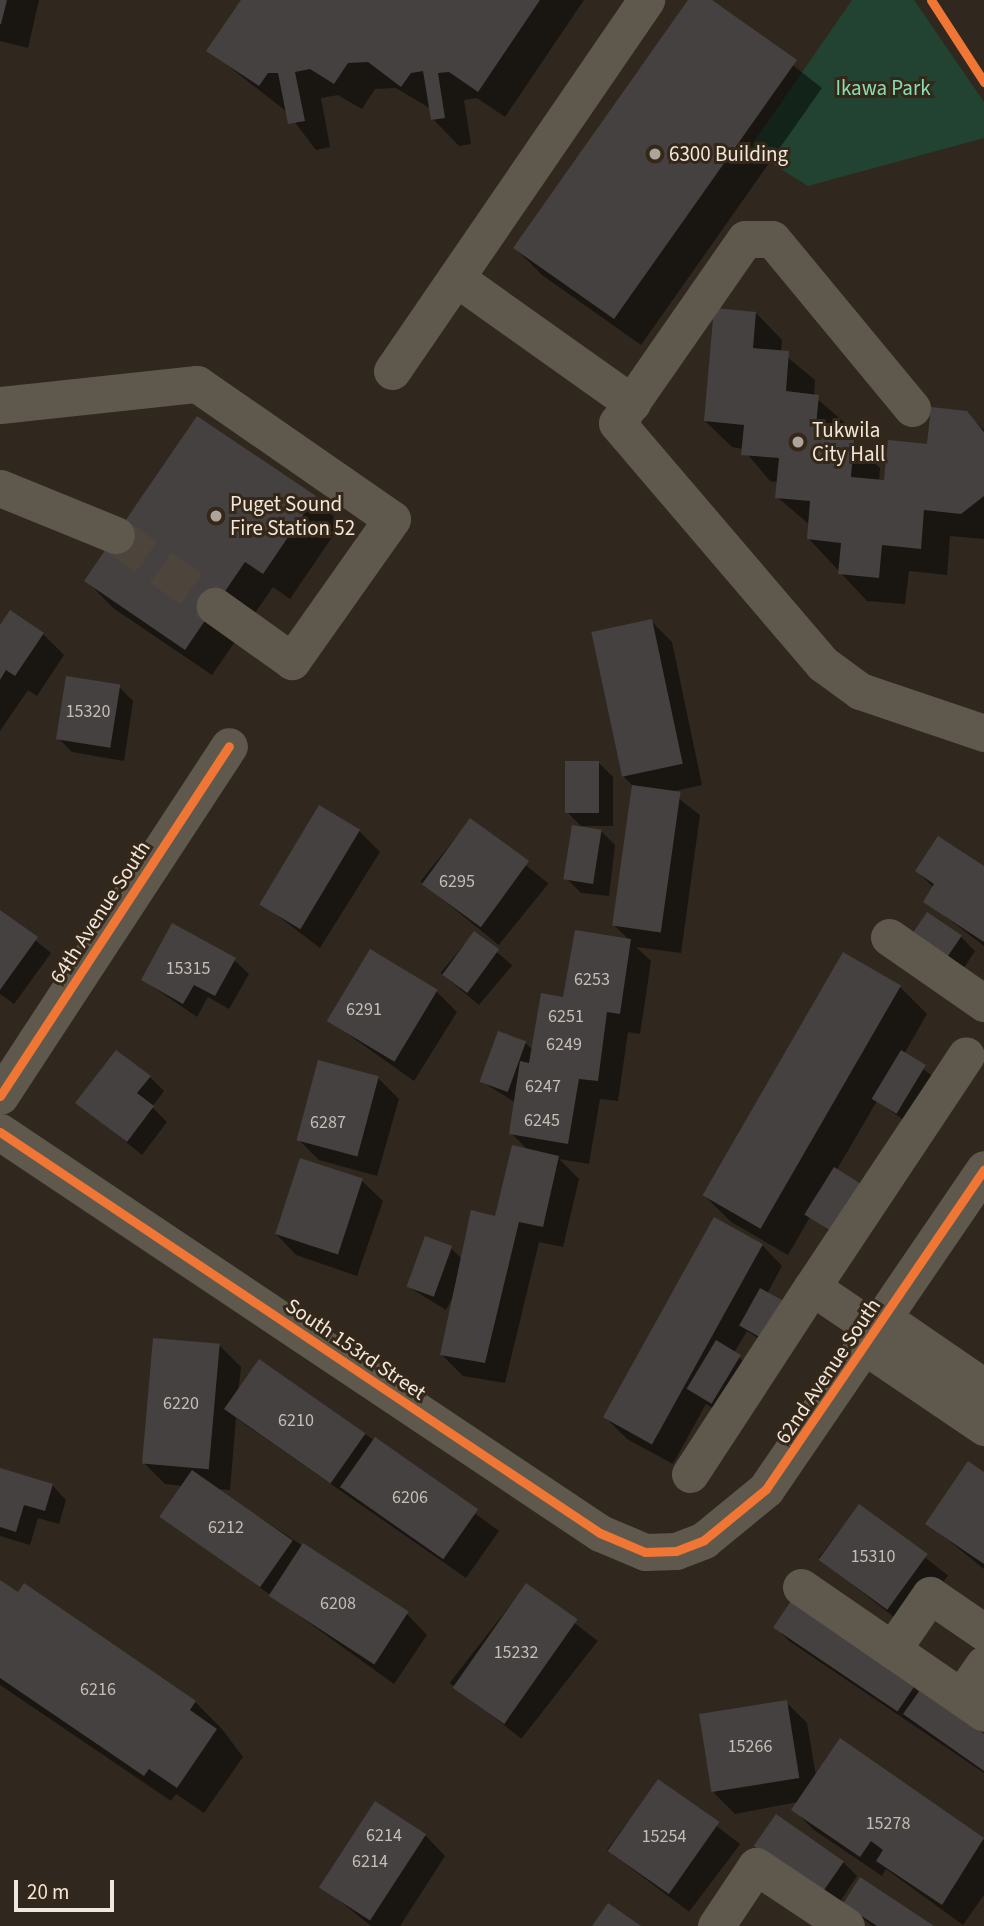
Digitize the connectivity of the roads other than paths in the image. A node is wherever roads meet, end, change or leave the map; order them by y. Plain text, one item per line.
1 (646, 0) edge
2 (456, 278) junction
3 (392, 371) dead end
4 (632, 403) junction
5 (0, 405) edge
6 (912, 408) dead end
7 (0, 488) edge
8 (116, 536) tunnel mouth
9 (215, 606) tunnel mouth
10 (984, 733) edge
11 (229, 746) dead end
12 (889, 937) dead end
13 (984, 1003) edge
14 (966, 1055) dead end
15 (0, 1096) edge
16 (0, 1132) edge
17 (984, 1169) edge
18 (812, 1287) junction
19 (876, 1332) junction
20 (984, 1387) edge
21 (984, 1427) edge
22 (690, 1474) dead end
23 (704, 1540) joint
24 (800, 1587) dead end
25 (984, 1632) edge
26 (892, 1650) junction
27 (984, 1664) edge
28 (973, 1705) edge
29 (716, 1926) edge
30 (846, 1926) edge

1 - 2 street
2 - 3 street
2 - 4 street
4 - 6 street
4 - 10 street
5 - 9 street
7 - 8 street
11 - 15 street, 64th Avenue South
12 - 13 street
14 - 18 street
16 - 23 street, South 153rd Street
17 - 19 street, 62nd Avenue South
18 - 19 street
18 - 22 street
19 - 20 street
19 - 21 street
19 - 23 street, 62nd Avenue South
24 - 26 street
25 - 26 street
26 - 28 street
27 - 28 street
29 - 30 street

